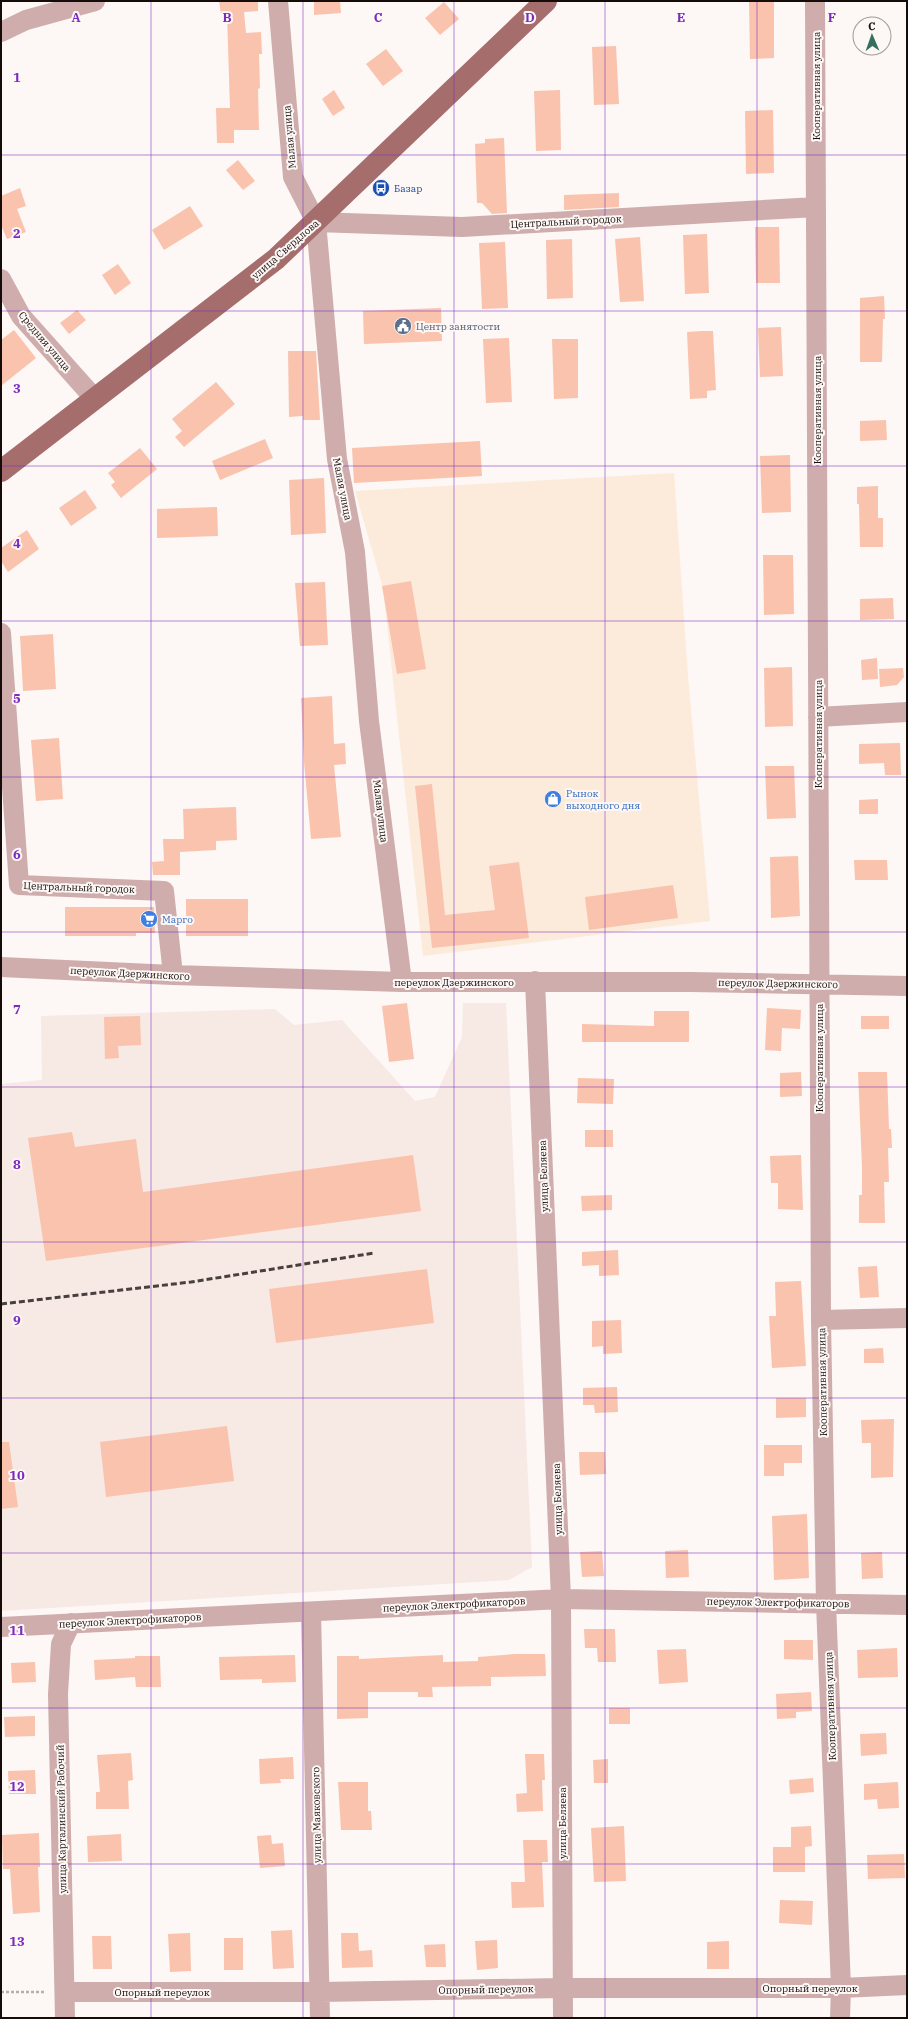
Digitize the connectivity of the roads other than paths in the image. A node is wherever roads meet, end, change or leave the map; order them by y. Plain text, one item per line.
1 (95, 1) edge
2 (278, 1) edge
3 (546, 1) edge
4 (815, 1) edge
5 (1, 32) edge
6 (816, 207) junction
7 (316, 222) junction
8 (1, 279) edge
9 (95, 399) junction
10 (1, 471) edge
11 (1, 633) edge
12 (907, 712) edge
13 (818, 717) junction
14 (1, 967) edge
15 (173, 975) junction
16 (535, 981) junction
17 (402, 982) junction
18 (819, 984) junction
19 (907, 986) edge
20 (907, 1318) edge
21 (821, 1320) junction
22 (561, 1599) junction
23 (826, 1603) junction
24 (907, 1605) edge
25 (311, 1612) junction
26 (71, 1622) junction
27 (1, 1628) edge
28 (907, 1985) edge
29 (562, 1988) junction
30 (841, 1988) junction
31 (65, 1992) junction
32 (320, 1992) junction
33 (65, 2018) edge
34 (320, 2018) edge
35 (563, 2018) edge
36 (840, 2018) edge

1 - 5 street
2 - 7 street, Малая улица
3 - 7 main road, улица Свердлова
4 - 6 street, Кооперативная улица
6 - 7 street, Центральный городок
6 - 13 street, Кооперативная улица
7 - 9 main road, улица Свердлова
7 - 17 street, Малая улица
8 - 9 street, Средняя улица
9 - 10 main road, улица Свердлова
11 - 15 street, Центральный городок
12 - 13 street
13 - 18 street, Кооперативная улица
14 - 15 street, переулок Дзержинского
15 - 17 street, переулок Дзержинского
16 - 17 street, переулок Дзержинского
16 - 18 street, переулок Дзержинского
16 - 22 street, улица Беляева
18 - 19 street, переулок Дзержинского
18 - 21 street, Кооперативная улица
20 - 21 street
21 - 23 street, Кооперативная улица
22 - 23 street, переулок Электрофикаторов
22 - 25 street, переулок Электрофикаторов
22 - 29 street, улица Беляева
23 - 24 street, переулок Электрофикаторов
23 - 30 street, Кооперативная улица
25 - 26 street, переулок Электрофикаторов
25 - 32 street, улица Маяковского
26 - 27 street, переулок Электрофикаторов
26 - 31 street, улица Карталинский Рабочий
28 - 30 street, Опорный переулок
29 - 30 street, Опорный переулок
29 - 32 street, Опорный переулок
29 - 35 street, улица Беляева
30 - 36 street, Кооперативная улица
31 - 32 street, Опорный переулок
31 - 33 street, улица Карталинский Рабочий
32 - 34 street, улица Маяковского

